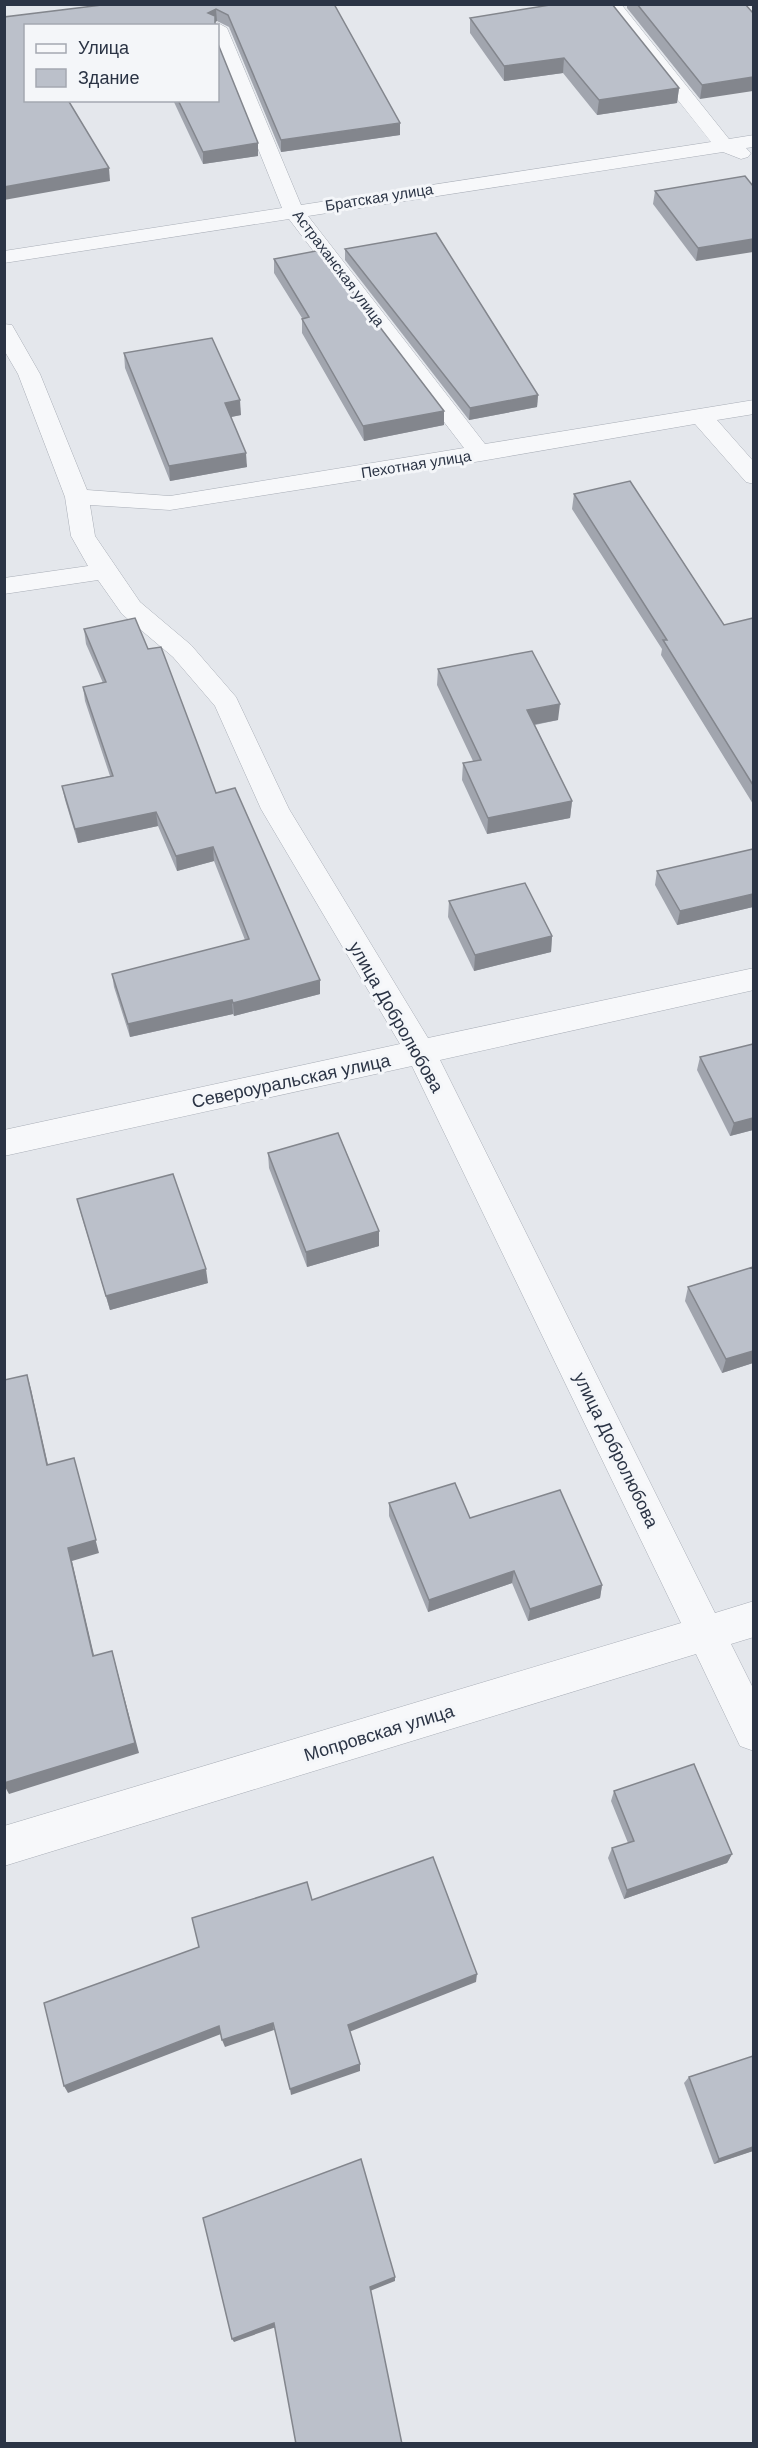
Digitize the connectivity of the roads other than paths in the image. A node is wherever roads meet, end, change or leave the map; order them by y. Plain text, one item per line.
1 (611, 4) edge
2 (219, 33) edge
3 (753, 141) edge
4 (724, 145) junction
5 (753, 160) edge
6 (293, 210) junction
7 (4, 257) edge
8 (4, 330) edge
9 (753, 407) edge
10 (701, 416) junction
11 (481, 454) junction
12 (753, 477) edge
13 (77, 497) junction
14 (104, 571) junction
15 (4, 586) edge
16 (753, 979) edge
17 (421, 1053) junction
18 (4, 1143) edge
19 (753, 1619) edge
20 (706, 1634) junction
21 (753, 1732) edge
22 (4, 1846) edge

1 - 4 street
2 - 6 street, Астраханская улица
3 - 4 street, Братская улица
4 - 5 street
4 - 6 street, Братская улица
6 - 7 street, Братская улица
6 - 11 street, Астраханская улица
8 - 13 street, улица Добролюбова
9 - 10 street, Пехотная улица
10 - 11 street, Пехотная улица
10 - 12 street
11 - 13 street, Пехотная улица
13 - 14 street, улица Добролюбова
14 - 15 street
14 - 17 street, улица Добролюбова
16 - 17 street, Североуральская улица
17 - 18 street, Североуральская улица
17 - 20 street, улица Добролюбова
19 - 20 street, Мопровская улица
20 - 21 street, улица Добролюбова
20 - 22 street, Мопровская улица

